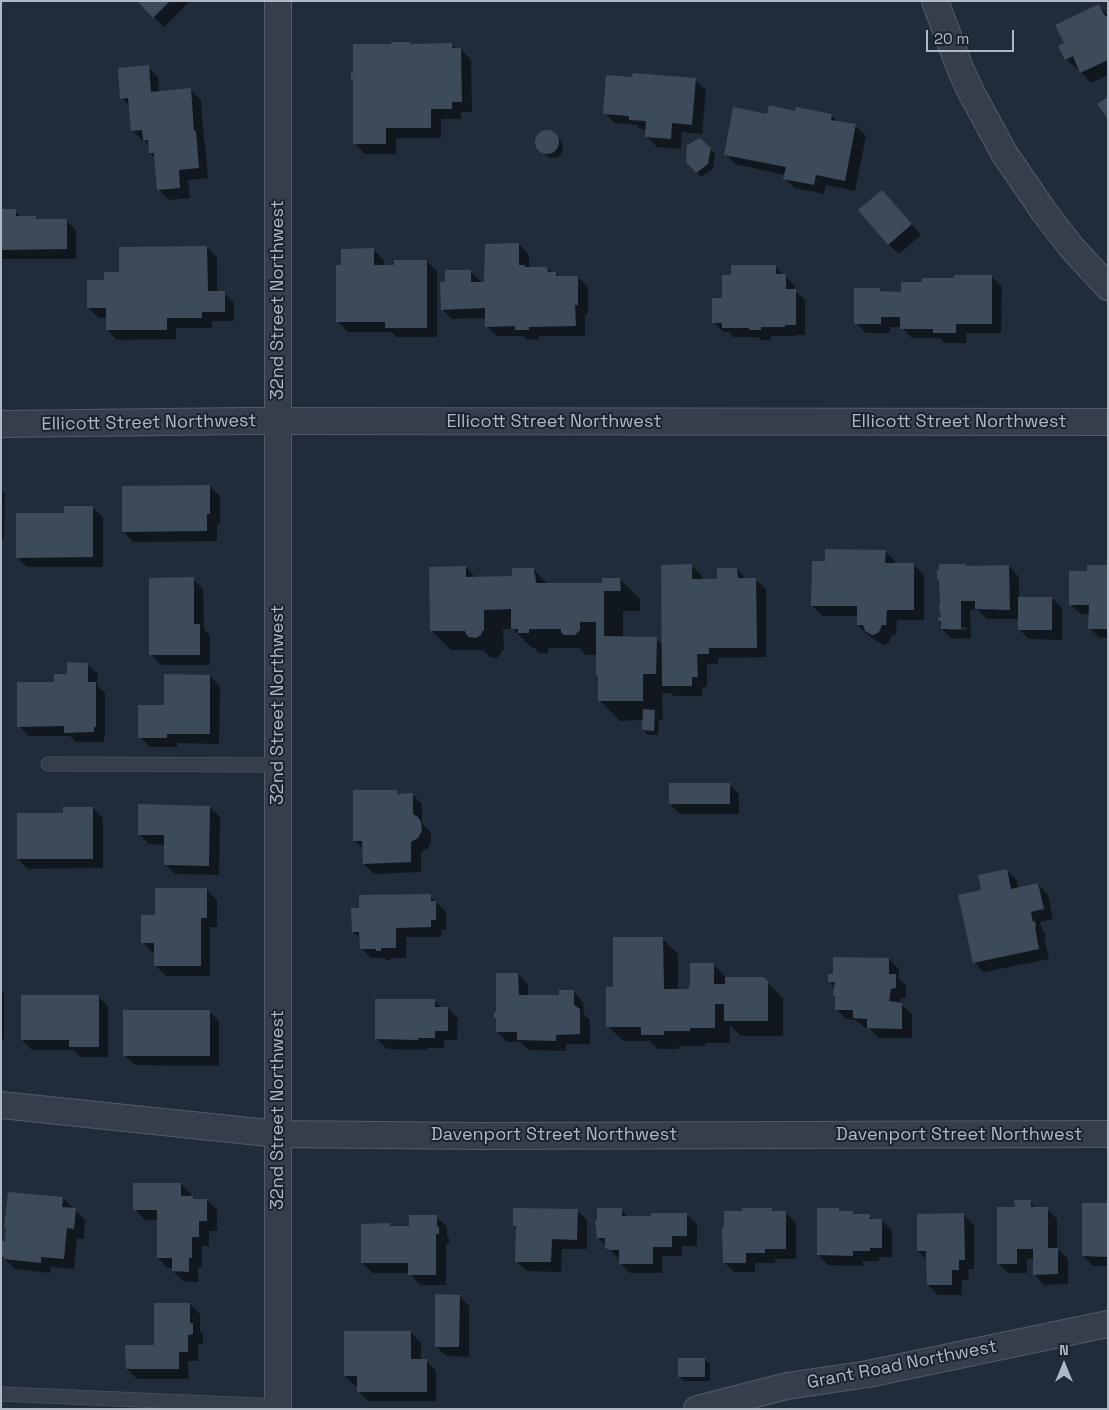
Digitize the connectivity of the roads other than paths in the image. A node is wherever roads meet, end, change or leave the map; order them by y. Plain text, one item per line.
1 (278, 1) edge
2 (935, 1) edge
3 (1108, 287) edge
4 (278, 421) junction
5 (1108, 422) edge
6 (1, 424) edge
7 (48, 764) dead end
8 (278, 765) junction
9 (1, 1105) edge
10 (278, 1134) junction
11 (1108, 1134) edge
12 (1108, 1324) edge
13 (1, 1394) edge
14 (278, 1407) edge
15 (697, 1409) edge

1 - 4 street, 32nd Street Northwest
2 - 3 street
4 - 5 street, Ellicott Street Northwest
4 - 6 street, Ellicott Street Northwest
4 - 8 street, 32nd Street Northwest
7 - 8 lane
8 - 10 street, 32nd Street Northwest
9 - 10 street, Davenport Street Northwest
10 - 11 street, Davenport Street Northwest
10 - 14 street, 32nd Street Northwest
12 - 15 street, Grant Road Northwest
13 - 14 lane

